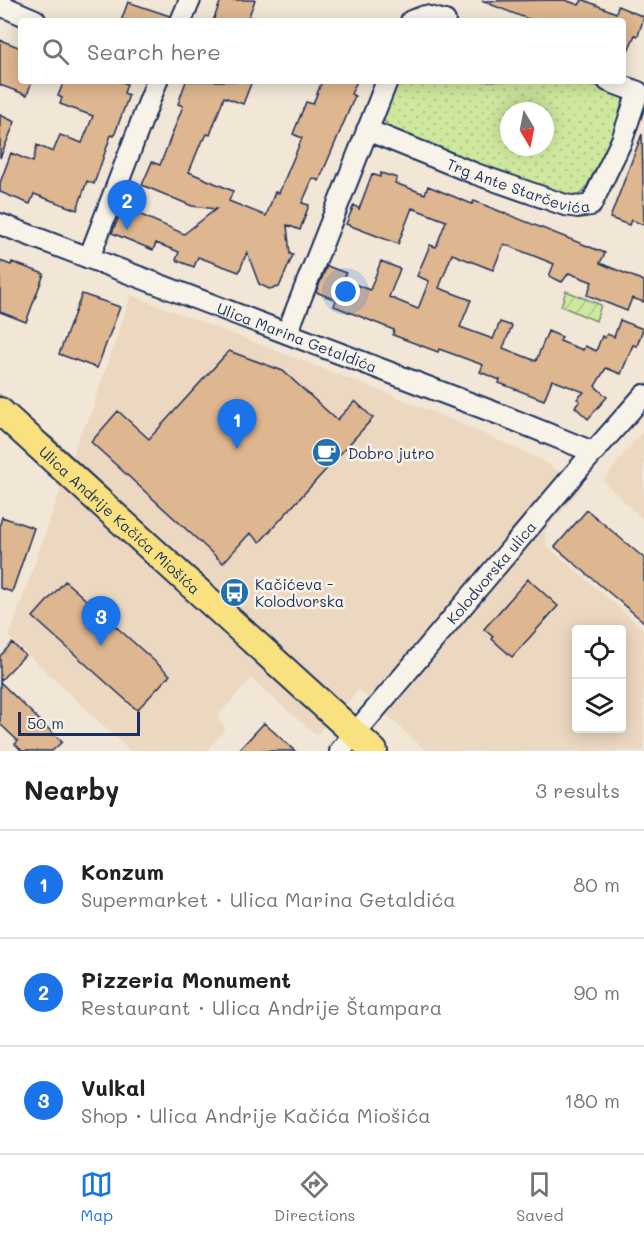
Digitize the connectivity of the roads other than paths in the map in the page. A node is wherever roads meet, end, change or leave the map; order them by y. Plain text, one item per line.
1 (190, 0) edge
2 (0, 5) edge
3 (30, 18) edge
4 (182, 18) edge
5 (626, 82) edge
6 (641, 83) edge
7 (156, 84) edge
8 (386, 84) edge
9 (367, 130) junction
10 (0, 224) edge
11 (89, 258) junction
12 (287, 333) junction
13 (644, 395) edge
14 (0, 411) edge
15 (593, 452) junction
16 (347, 743) edge
17 (374, 751) edge

1 - 4 street
2 - 3 street
5 - 6 street, Trg Ante Starčevića
6 - 9 street, Trg Ante Starčevića
7 - 11 street
8 - 9 street
9 - 12 street
10 - 11 street, Ulica Marina Getaldića
11 - 12 street, Ulica Marina Getaldića
12 - 15 street, Ulica Marina Getaldića
13 - 15 street, Kolodvorska ulica
14 - 16 main road, Ulica Andrije Kačića Miošića
15 - 16 street, Kolodvorska ulica
16 - 17 main road, Ulica Andrije Kačića Miošića

